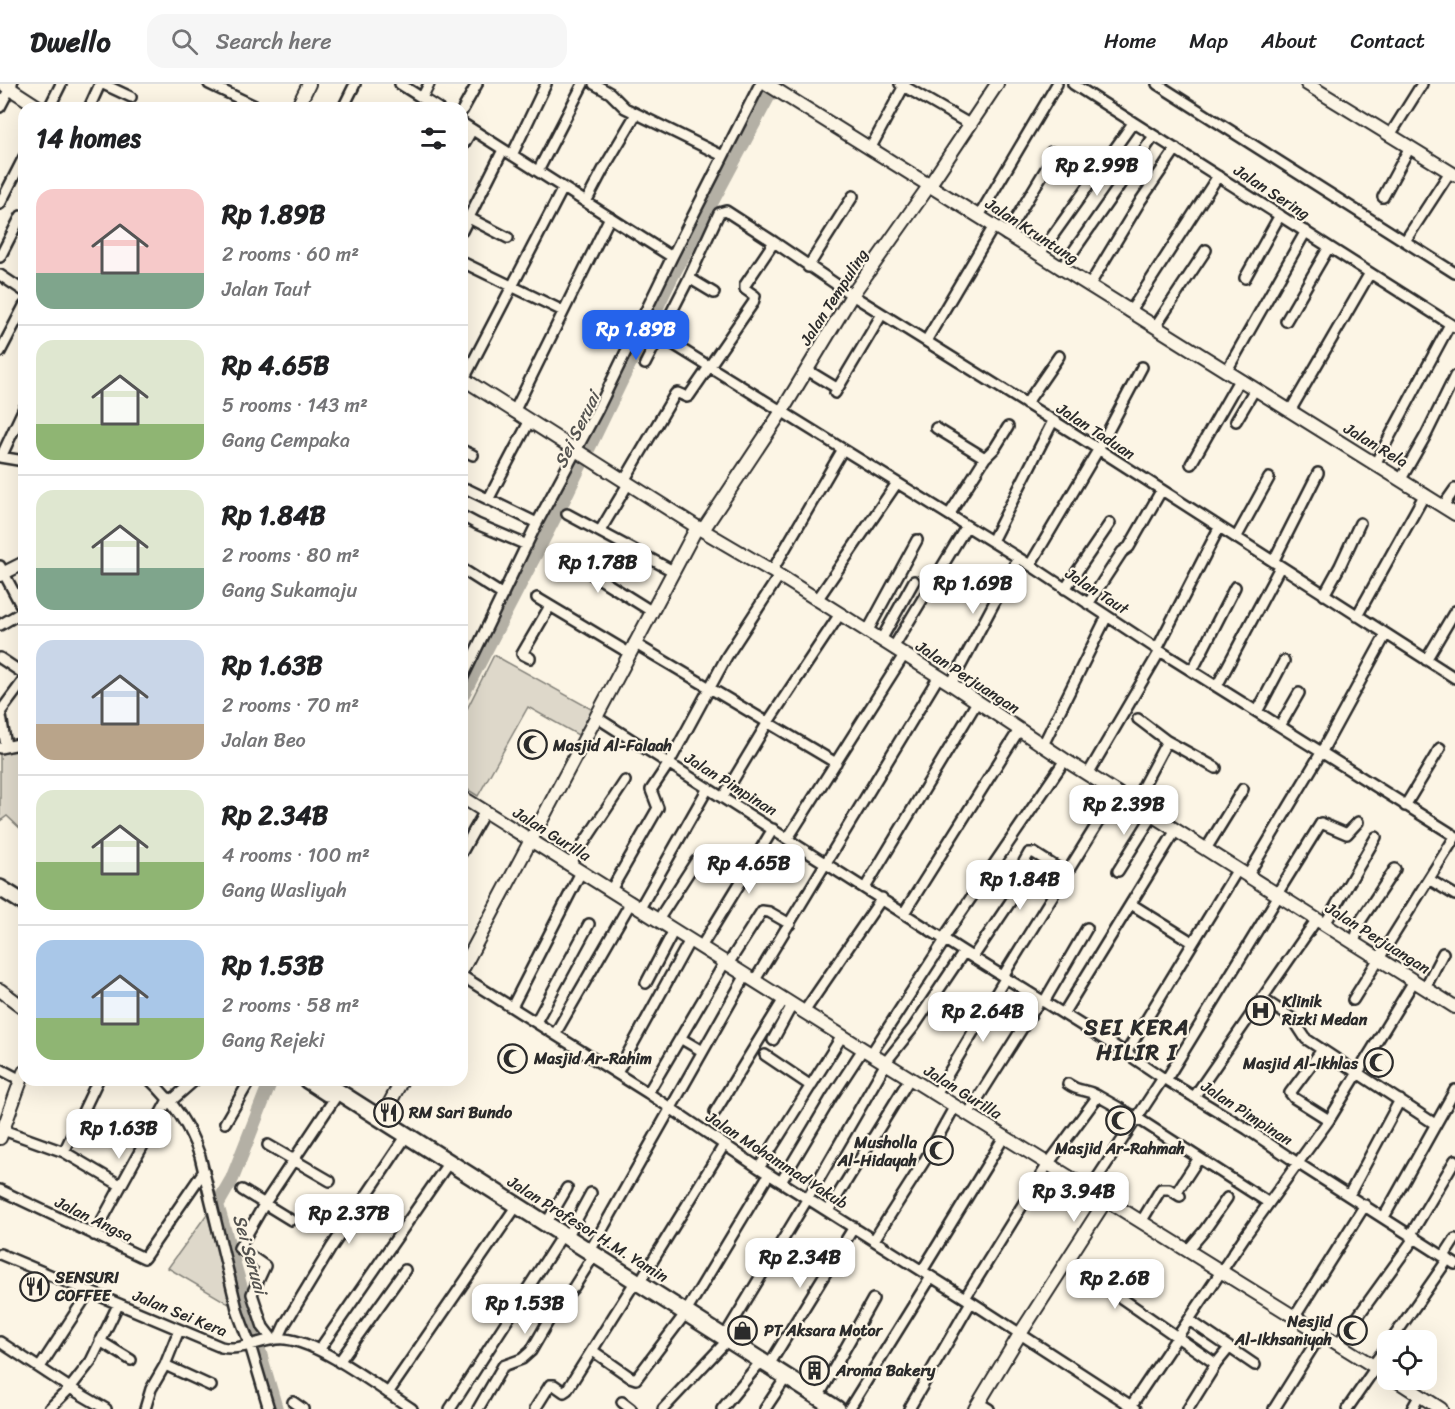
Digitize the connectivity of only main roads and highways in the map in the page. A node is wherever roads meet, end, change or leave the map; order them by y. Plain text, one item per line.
1 (0, 880) edge
2 (0, 888) edge
3 (18, 891) edge
4 (18, 899) edge
5 (316, 1086) edge
6 (328, 1086) edge
7 (379, 1122) junction
8 (465, 1177) junction
9 (563, 1239) junction
10 (763, 1365) junction
11 (818, 1405) edge
12 (837, 1409) edge

1 - 3 main road
2 - 4 main road
5 - 7 main road, Jalan Profesor H.M. Yamin
6 - 7 main road, Jalan Profesor H.M. Yamin
7 - 8 main road, Jalan Profesor H.M. Yamin
7 - 8 main road, Jalan Profesor H.M. Yamin
8 - 9 main road, Jalan Profesor H.M. Yamin
8 - 9 main road, Jalan Profesor H.M. Yamin
9 - 10 main road, Jalan Profesor H.M. Yamin
10 - 11 main road, Jalan Profesor H.M. Yamin
10 - 11 main road, Jalan Profesor H.M. Yamin
11 - 12 main road, Jalan Profesor H.M. Yamin

